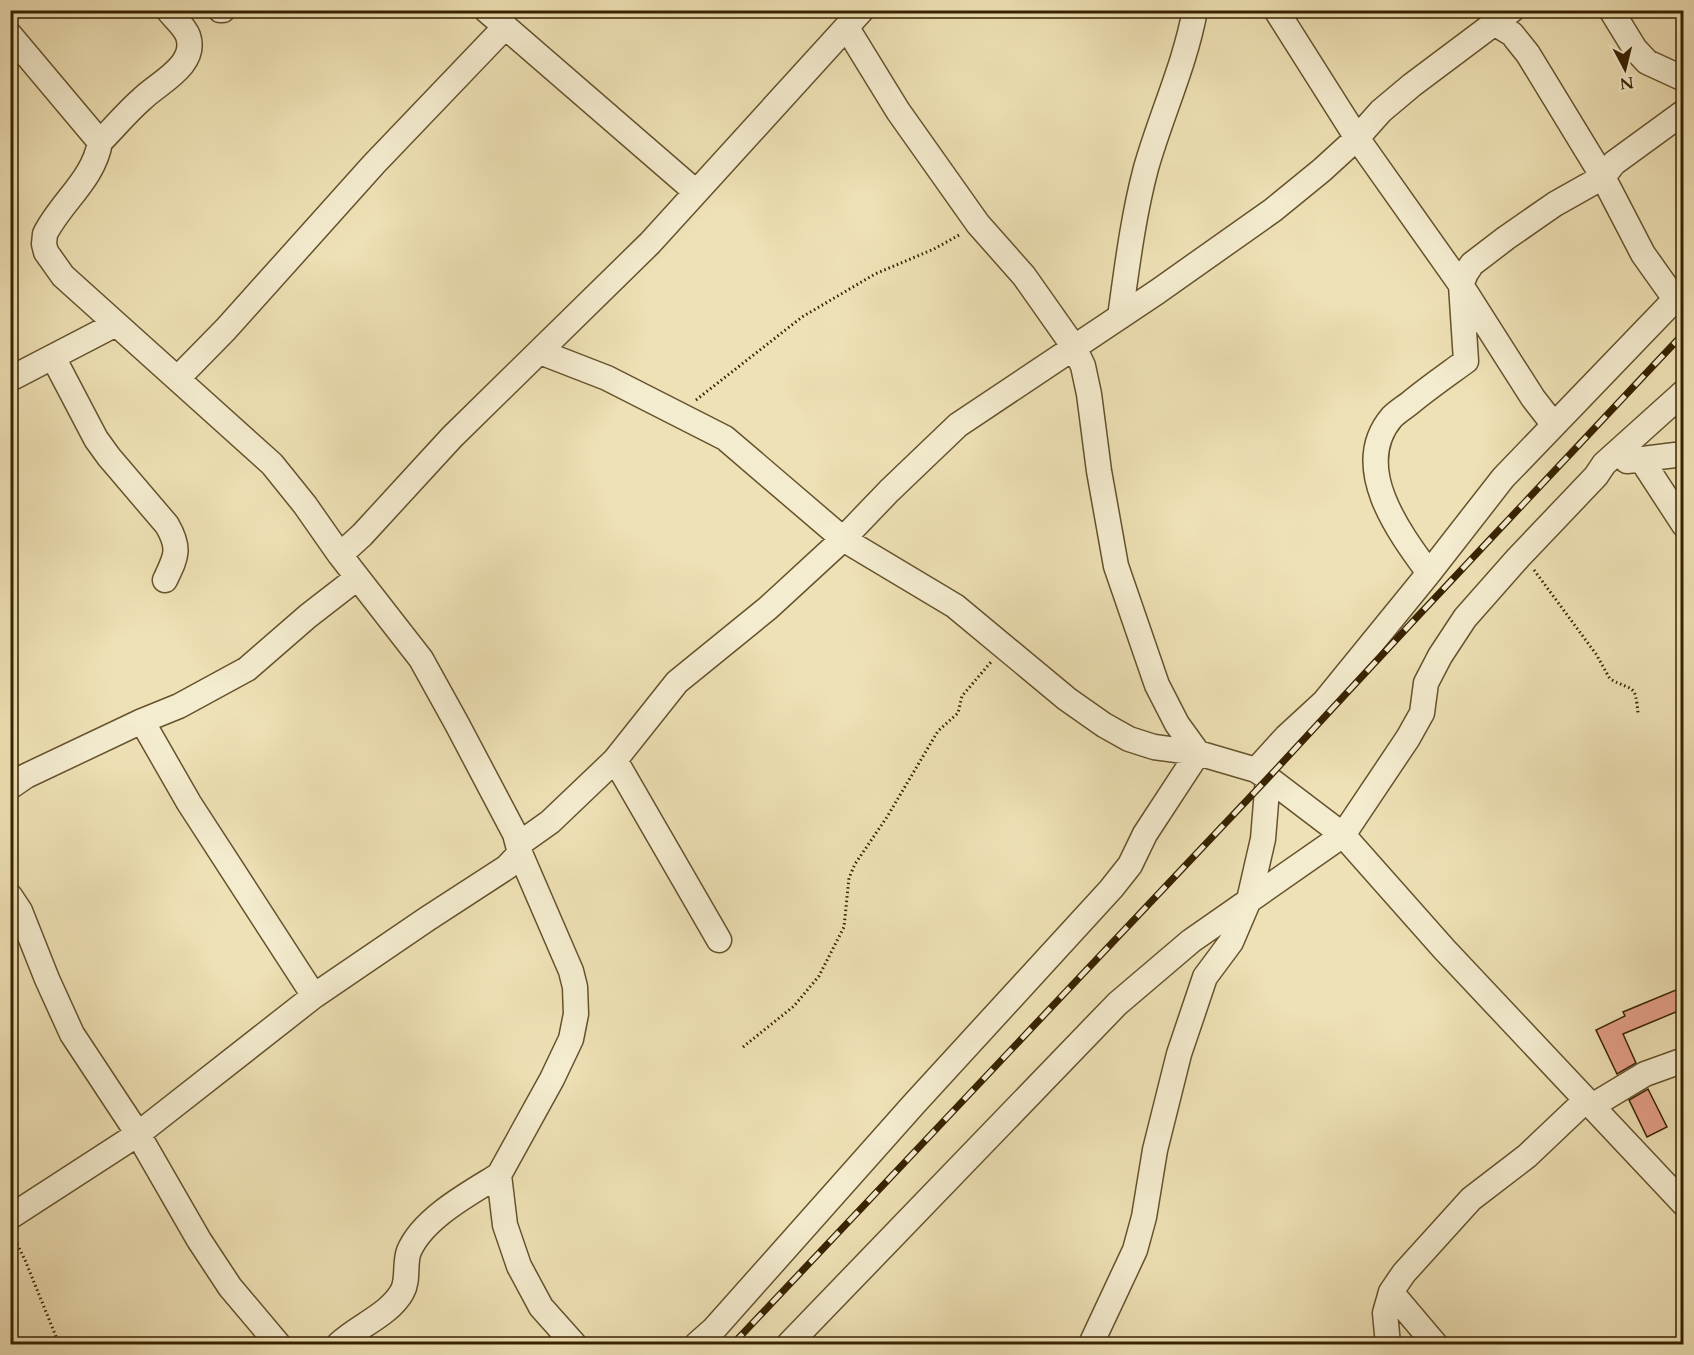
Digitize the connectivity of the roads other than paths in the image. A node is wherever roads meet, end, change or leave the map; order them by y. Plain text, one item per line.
1 (168, 10) edge
2 (486, 10) edge
3 (1195, 10) edge
4 (1276, 10) edge
5 (1611, 10) edge
6 (1503, 17) edge
7 (855, 19) edge
8 (505, 27) junction
9 (10, 35) edge
10 (1683, 79) edge
11 (1683, 112) edge
12 (1357, 138) junction
13 (100, 142) junction
14 (1603, 177) junction
15 (696, 192) junction
16 (1461, 285) junction
17 (1679, 295) edge
18 (1120, 317) junction
19 (116, 324) junction
20 (1074, 347) junction
21 (540, 352) junction
22 (53, 357) junction
23 (178, 378) junction
24 (10, 379) edge
25 (1683, 392) edge
26 (1554, 425) junction
27 (1642, 429) junction
28 (1679, 456) edge
29 (1641, 459) junction
30 (1604, 464) junction
31 (1683, 525) edge
32 (843, 539) junction
33 (340, 555) junction
34 (1429, 573) junction
35 (357, 578) junction
36 (165, 580) dead end
37 (142, 721) junction
38 (1198, 753) junction
39 (615, 760) junction
40 (1262, 774) junction
41 (10, 787) edge
42 (1343, 835) junction
43 (519, 849) junction
44 (10, 896) edge
45 (1249, 900) junction
46 (719, 940) dead end
47 (314, 996) junction
48 (1683, 1060) edge
49 (1589, 1103) junction
50 (138, 1134) junction
51 (499, 1175) junction
52 (1683, 1204) edge
53 (10, 1217) edge
54 (1391, 1292) junction
55 (278, 1344) edge
56 (339, 1344) edge
57 (574, 1344) edge
58 (697, 1344) edge
59 (789, 1344) edge
60 (1091, 1344) edge
61 (1388, 1344) edge
62 (1435, 1344) edge

1 - 13 street
2 - 8 street
3 - 18 street
4 - 12 street
5 - 10 street
6 - 12 street
6 - 14 street
7 - 15 street
7 - 20 street
8 - 15 street
8 - 23 street
9 - 13 street
11 - 14 street
12 - 16 street
12 - 18 street
13 - 19 street
14 - 16 street
14 - 17 street
15 - 21 street
16 - 26 street
16 - 34 street
17 - 26 street
18 - 20 street
19 - 22 street
19 - 23 street
20 - 32 street
20 - 38 street
21 - 32 street
21 - 33 street
22 - 24 street
22 - 36 street
23 - 33 street
25 - 27 street
26 - 34 street
27 - 28 street
27 - 30 street
28 - 29 street
29 - 30 street
29 - 31 street
30 - 42 street
32 - 38 street
32 - 39 street
33 - 35 street
34 - 40 street
35 - 37 street
35 - 43 street
37 - 41 street
37 - 47 street
38 - 40 street
38 - 58 street
39 - 43 street
39 - 46 street
40 - 42 street
40 - 45 street
42 - 45 street
42 - 49 street
43 - 47 street
43 - 51 street
44 - 50 street
45 - 59 street
45 - 60 street
47 - 50 street
48 - 49 street
49 - 52 street
49 - 54 street
50 - 53 street
50 - 55 street
51 - 56 street
51 - 57 street
54 - 61 street
54 - 62 street

